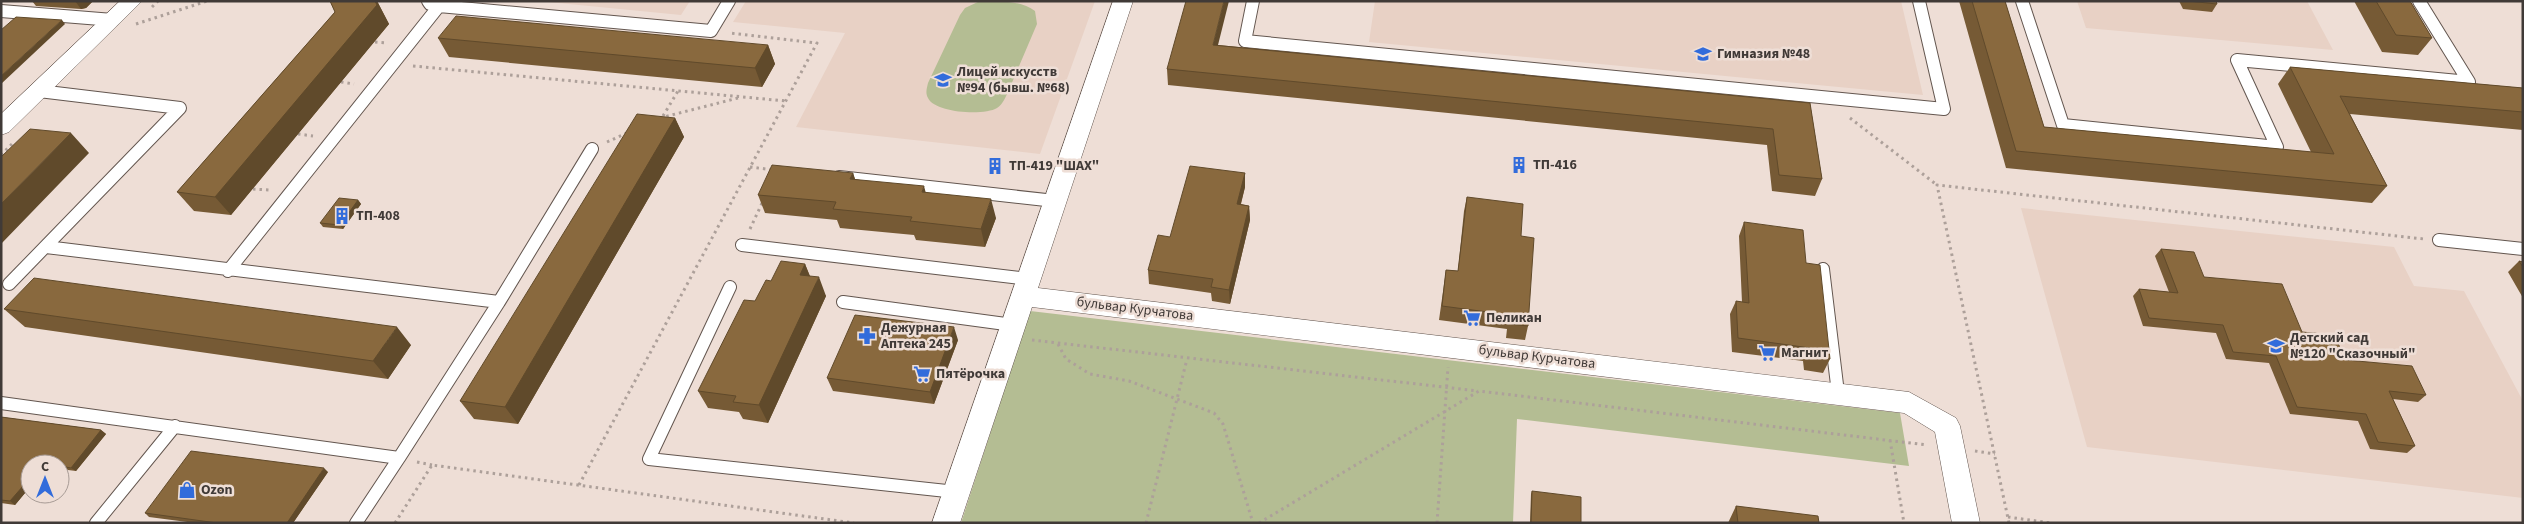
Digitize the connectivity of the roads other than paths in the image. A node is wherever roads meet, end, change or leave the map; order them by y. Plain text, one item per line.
1 (132, 1) edge
2 (729, 1) edge
3 (1123, 1) edge
4 (1253, 1) edge
5 (1918, 1) edge
6 (2022, 1) edge
7 (2420, 1) edge
8 (433, 4) edge
9 (1, 11) edge
10 (112, 20) junction
11 (39, 91) junction
12 (1, 127) edge
13 (592, 149) road end
14 (827, 176) edge
15 (1055, 200) junction
16 (2439, 240) road end
17 (742, 245) road end
18 (46, 247) junction
19 (2523, 249) edge
20 (1823, 268) dead end
21 (228, 270) junction
22 (9, 284) dead end
23 (730, 287) dead end
24 (1026, 287) junction
25 (499, 302) junction
26 (843, 302) dead end
27 (1011, 331) junction
28 (1838, 393) junction
29 (1, 403) edge
30 (175, 426) junction
31 (399, 458) junction
32 (956, 492) junction
33 (96, 523) edge
34 (356, 523) edge
35 (946, 523) edge
36 (1966, 523) edge

1 - 10 street
2 - 8 lane
3 - 15 street
4 - 5 lane
6 - 7 lane
8 - 21 lane
9 - 10 lane
10 - 11 street
11 - 12 street
11 - 18 lane
13 - 25 lane
14 - 15 lane
15 - 24 street
16 - 19 lane
17 - 24 lane
18 - 21 lane
18 - 22 lane
20 - 28 lane
21 - 25 lane
23 - 32 lane
24 - 27 street
24 - 28 street, бульвар Курчатова
25 - 31 lane
26 - 27 lane
27 - 32 street
28 - 36 street, бульвар Курчатова
29 - 30 lane
30 - 31 lane
30 - 33 lane
31 - 34 lane
32 - 35 street

